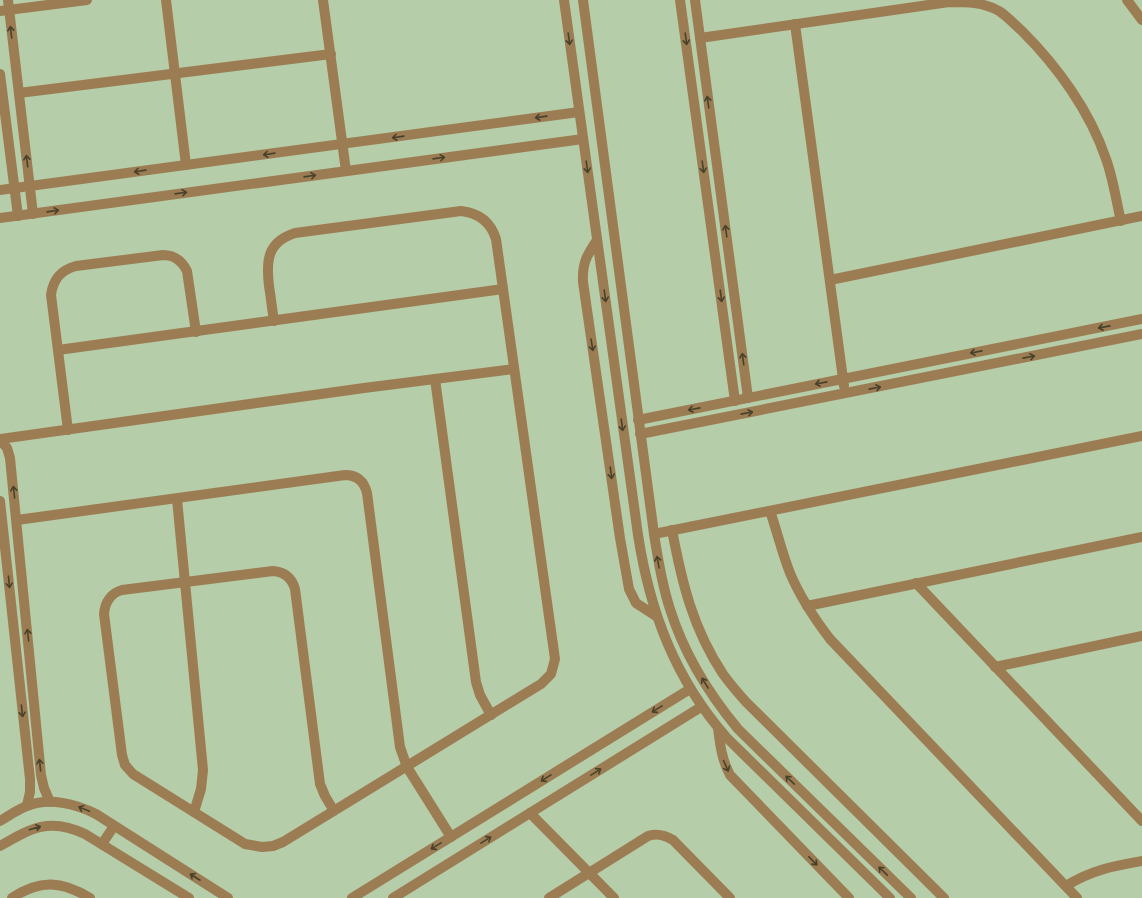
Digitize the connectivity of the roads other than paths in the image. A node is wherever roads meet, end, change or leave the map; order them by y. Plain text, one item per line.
1 (87, 0) edge
2 (166, 0) edge
3 (323, 0) edge
4 (564, 0) edge
5 (583, 0) edge
6 (680, 0) edge
7 (695, 0) edge
8 (1127, 0) edge
9 (5, 7) edge
10 (1142, 20) edge
11 (794, 24) junction
12 (700, 38) junction
13 (330, 54) junction
14 (0, 74) edge
15 (175, 74) junction
16 (19, 93) junction
17 (1, 98) edge
18 (579, 112) junction
19 (583, 139) junction
20 (342, 144) junction
21 (186, 165) junction
22 (346, 171) junction
23 (30, 186) junction
24 (14, 188) junction
25 (0, 190) edge
26 (33, 214) junction
27 (18, 216) junction
28 (1142, 216) edge
29 (0, 218) edge
30 (1121, 221) junction
31 (597, 240) junction
32 (830, 280) junction
33 (503, 289) junction
34 (1142, 319) edge
35 (274, 321) junction
36 (196, 332) junction
37 (1142, 334) edge
38 (58, 350) junction
39 (514, 369) junction
40 (435, 378) junction
41 (843, 379) junction
42 (845, 393) junction
43 (748, 398) junction
44 (735, 400) junction
45 (638, 420) junction
46 (68, 430) junction
47 (640, 434) junction
48 (1142, 436) edge
49 (0, 440) edge
50 (647, 488) junction
51 (631, 490) junction
52 (177, 499) junction
53 (0, 501) edge
54 (770, 511) junction
55 (16, 520) junction
56 (672, 530) junction
57 (654, 534) junction
58 (1142, 537) edge
59 (185, 582) junction
60 (916, 583) junction
61 (807, 606) junction
62 (656, 616) junction
63 (1142, 636) edge
64 (995, 667) junction
65 (690, 689) junction
66 (701, 707) junction
67 (492, 715) junction
68 (718, 728) junction
69 (407, 767) junction
70 (50, 802) junction
71 (27, 806) junction
72 (334, 811) junction
73 (194, 812) junction
74 (530, 813) junction
75 (1142, 820) edge
76 (0, 821) edge
77 (114, 826) junction
78 (451, 837) junction
79 (102, 844) junction
80 (0, 846) edge
81 (1142, 861) edge
82 (589, 873) junction
83 (1066, 886) junction
84 (12, 898) edge
85 (90, 898) edge
86 (188, 898) edge
87 (228, 898) edge
88 (352, 898) edge
89 (393, 898) edge
90 (549, 898) edge
91 (614, 898) edge
92 (730, 898) edge
93 (849, 898) edge
94 (890, 898) edge
95 (911, 898) edge
96 (944, 898) edge
97 (1077, 898) edge

1 - 9 street
2 - 15 street
3 - 13 street
4 -> 18 street
5 - 45 street
6 -> 44 street
7 - 12 street
8 - 10 street
16 -> 9 street
11 - 12 street
11 - 30 street
11 - 32 street
43 -> 12 street
13 - 15 street
13 - 20 street
14 - 17 street
15 - 16 street
15 - 21 street
23 -> 16 street
17 - 24 street
18 - 19 street
18 -> 20 street
22 -> 19 street
19 -> 31 street
20 -> 21 street
20 - 22 street
21 -> 23 street
26 -> 22 street
23 - 24 street
23 - 26 street
24 - 25 street
24 - 27 street
26 - 27 street
27 - 29 street
28 - 30 street
30 - 32 street
31 -> 51 street
31 -> 62 street
32 - 41 street
33 - 35 street
33 - 35 street
33 - 39 street
34 -> 41 street
35 - 36 street
36 - 38 street
36 - 38 street
42 -> 37 street
38 - 46 street
39 - 40 street
39 - 67 street
40 - 46 street
40 - 67 street
41 - 42 street
41 -> 43 street
47 -> 42 street
43 - 44 street
44 -> 45 street
45 - 47 street
46 - 49 street
47 - 50 street
48 - 54 street
55 -> 49 street
50 - 51 street
50 - 57 street
51 - 62 street
52 - 55 street
52 - 59 street
52 - 69 street
53 -> 71 street
54 - 56 street
54 - 61 street
70 -> 55 street
56 - 57 street
56 - 96 street
95 -> 57 street
58 - 60 street
59 - 72 street
59 - 73 street
59 - 73 street
60 - 61 street
60 - 64 street
61 - 83 street
62 - 65 street
63 - 64 street
64 - 75 street
65 - 66 street
65 -> 78 street
66 - 68 street
74 -> 66 street
67 - 69 street
68 -> 93 street
68 - 94 street
69 - 72 street
69 - 78 street
70 - 71 street
77 -> 70 street
71 - 76 street
72 - 73 street
74 - 82 street
89 -> 74 street
77 - 79 street
87 -> 77 street
78 -> 88 street
80 -> 79 street
79 - 86 street
81 - 83 street
82 - 90 street
82 - 91 street
82 - 92 street
83 - 97 street
84 - 85 street

